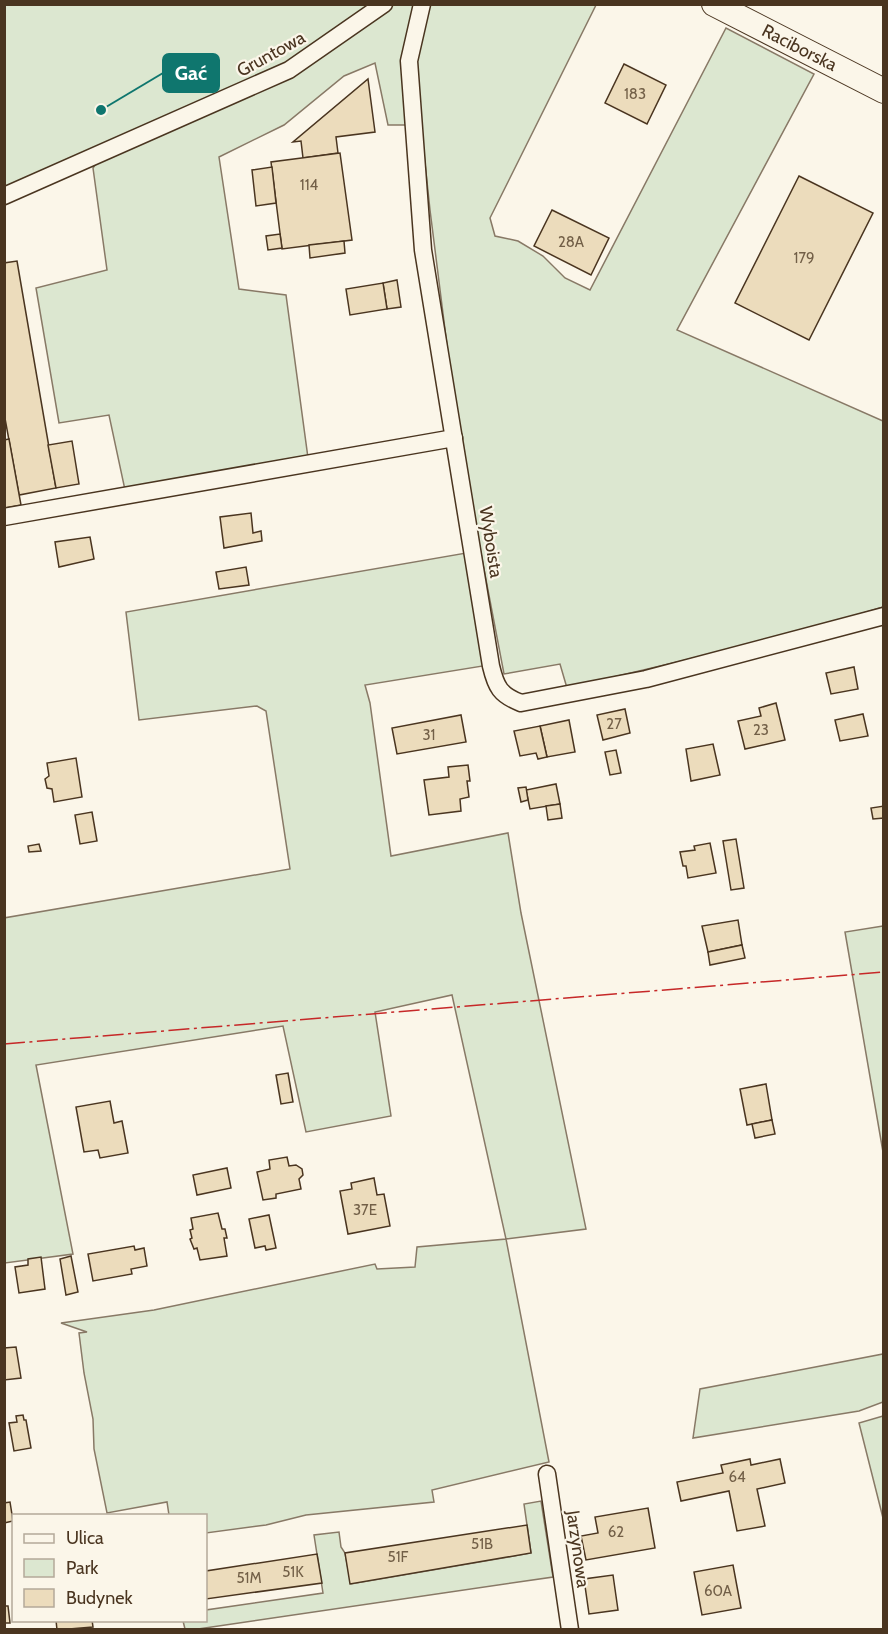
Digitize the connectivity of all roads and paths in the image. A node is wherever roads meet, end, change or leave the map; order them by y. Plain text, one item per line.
1 (384, 4) edge
2 (714, 4) edge
3 (420, 6) edge
4 (884, 91) edge
5 (4, 196) edge
6 (454, 438) junction
7 (4, 517) edge
8 (884, 616) edge
9 (547, 1474) dead end
10 (570, 1629) edge

1 - 5 street, Gruntowa
2 - 4 main road, Raciborska
3 - 6 street, Wyboista
6 - 7 street
6 - 8 street, Wyboista
9 - 10 street, Jarzynowa

